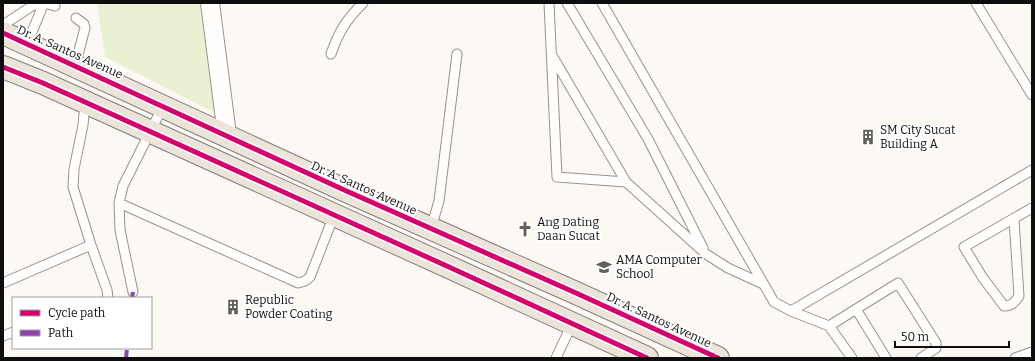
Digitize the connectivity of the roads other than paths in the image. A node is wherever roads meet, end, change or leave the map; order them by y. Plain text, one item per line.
1 (44, 3) edge
2 (210, 3) edge
3 (363, 3) edge
4 (549, 3) edge
5 (567, 3) edge
6 (602, 3) edge
7 (976, 3) edge
8 (31, 4) edge
9 (55, 6) dead end
10 (76, 18) dead end
11 (3, 25) edge
12 (3, 33) edge
13 (27, 44) junction
14 (331, 54) dead end
15 (457, 54) dead end
16 (552, 56) junction
17 (75, 66) junction
18 (3, 67) edge
19 (1032, 95) edge
20 (85, 102) junction
21 (163, 106) junction
22 (150, 132) junction
23 (226, 135) junction
24 (1032, 170) edge
25 (626, 182) junction
26 (371, 202) junction
27 (119, 203) junction
28 (1032, 208) edge
29 (334, 215) junction
30 (1014, 219) junction
31 (357, 225) junction
32 (431, 228) junction
33 (91, 244) junction
34 (706, 254) junction
35 (3, 283) edge
36 (763, 284) junction
37 (132, 292) dead end
38 (576, 293) junction
39 (108, 297) edge
40 (791, 310) junction
41 (856, 310) junction
42 (568, 322) junction
43 (829, 326) junction
44 (1032, 352) edge
45 (556, 358) edge
46 (647, 358) edge
47 (718, 358) edge
48 (852, 358) edge
49 (886, 358) edge
50 (921, 358) edge
51 (1015, 358) edge

1 - 8 lane
1 - 9 lane
1 - 13 lane
2 - 23 street
3 - 14 lane
4 - 16 lane
5 - 34 lane
6 - 36 lane
7 - 19 lane
8 - 11 lane
10 - 17 lane
12 - 13 main road, Dr. A. Santos Avenue
13 - 17 main road, Dr. A. Santos Avenue
15 - 32 lane
16 - 25 lane
16 - 25 lane
17 - 21 main road, Dr. A. Santos Avenue
18 - 20 main road
20 - 22 main road
20 - 33 lane
21 - 22 lane
21 - 23 main road, Dr. A. Santos Avenue
22 - 27 lane
22 - 29 main road
23 - 26 main road, Dr. A. Santos Avenue
24 - 40 lane
25 - 34 lane
26 - 31 main road
26 - 32 main road, Dr. A. Santos Avenue
27 - 29 lane
27 - 37 lane
28 - 30 lane
29 - 31 main road
30 - 30 lane
31 - 42 main road
32 - 38 main road, Dr. A. Santos Avenue
33 - 35 lane
33 - 39 lane
34 - 36 lane
36 - 40 lane
38 - 42 main road
38 - 47 main road, Dr. A. Santos Avenue
40 - 43 lane
41 - 43 lane
41 - 49 lane
41 - 50 lane
42 - 45 lane
42 - 46 main road
43 - 48 lane
44 - 51 lane

